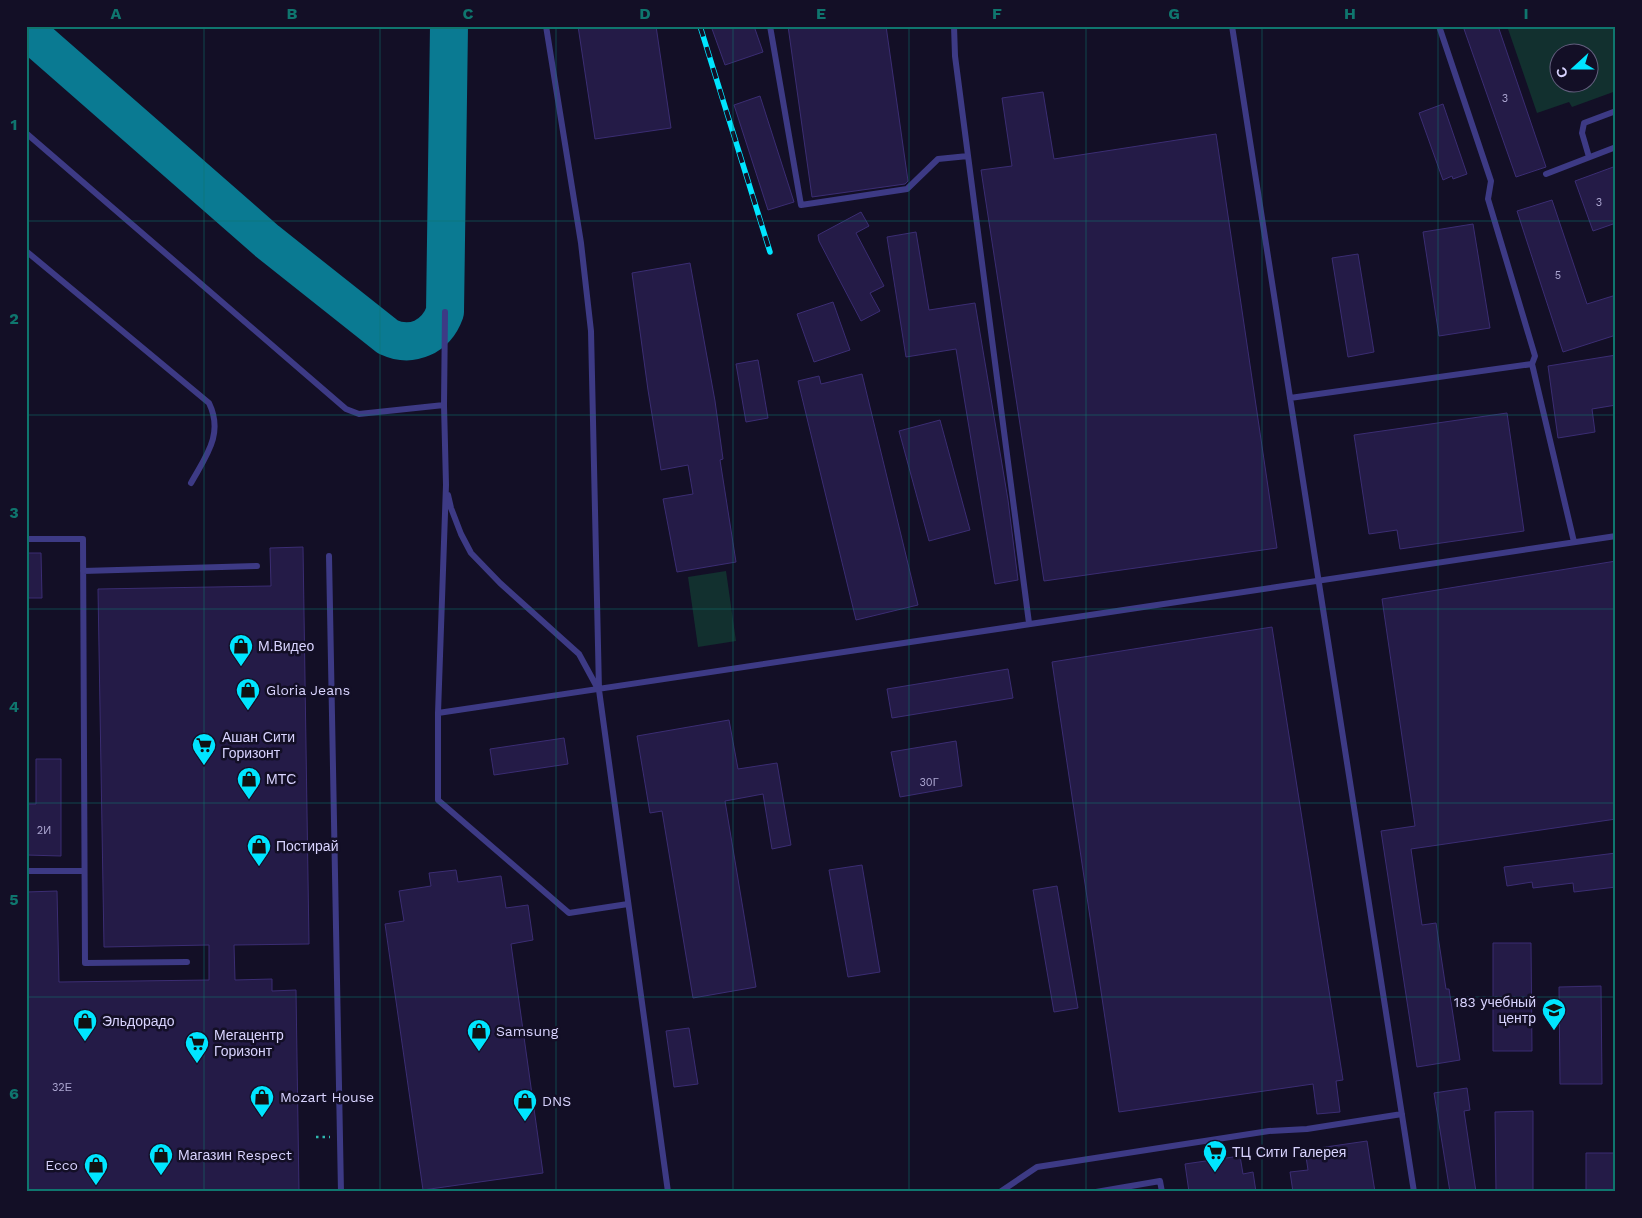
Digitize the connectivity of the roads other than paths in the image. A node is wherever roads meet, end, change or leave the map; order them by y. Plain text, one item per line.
1 (546, 26) edge
2 (770, 26) edge
3 (954, 26) edge
4 (1232, 26) edge
5 (1439, 26) edge
6 (1616, 111) edge
7 (26, 133) edge
8 (1616, 148) edge
9 (968, 156) junction
10 (1589, 157) junction
11 (1546, 174) dead end
12 (26, 251) edge
13 (444, 312) dead end
14 (1532, 364) junction
15 (1290, 398) junction
16 (444, 405) junction
17 (191, 483) dead end
18 (446, 485) junction
19 (1616, 536) edge
20 (26, 539) edge
21 (1574, 542) junction
22 (329, 556) dead end
23 (257, 566) dead end
24 (83, 571) junction
25 (1319, 580) junction
26 (1029, 623) junction
27 (599, 690) junction
28 (438, 713) junction
29 (26, 871) edge
30 (83, 871) junction
31 (628, 904) junction
32 (187, 962) dead end
33 (1402, 1114) junction
34 (340, 1192) edge
35 (668, 1192) edge
36 (1000, 1192) edge
37 (1096, 1192) edge
38 (1162, 1192) edge
39 (1414, 1192) edge

1 - 27 lane
2 - 9 lane
3 - 9 lane
4 - 15 lane
5 - 14 lane
6 - 10 lane
7 - 16 lane
8 - 10 lane
9 - 26 lane
10 - 11 lane
12 - 17 lane
13 - 16 lane
14 - 15 lane
14 - 21 lane
15 - 25 lane
16 - 18 lane
18 - 27 lane
18 - 28 lane
19 - 21 lane
20 - 24 lane
21 - 25 lane
22 - 34 lane
23 - 24 lane
24 - 30 lane
25 - 26 lane
25 - 33 lane
26 - 27 lane
27 - 28 lane
27 - 31 lane
28 - 31 lane
29 - 30 lane
30 - 32 lane
31 - 35 lane
33 - 36 lane
33 - 39 lane
37 - 38 lane

